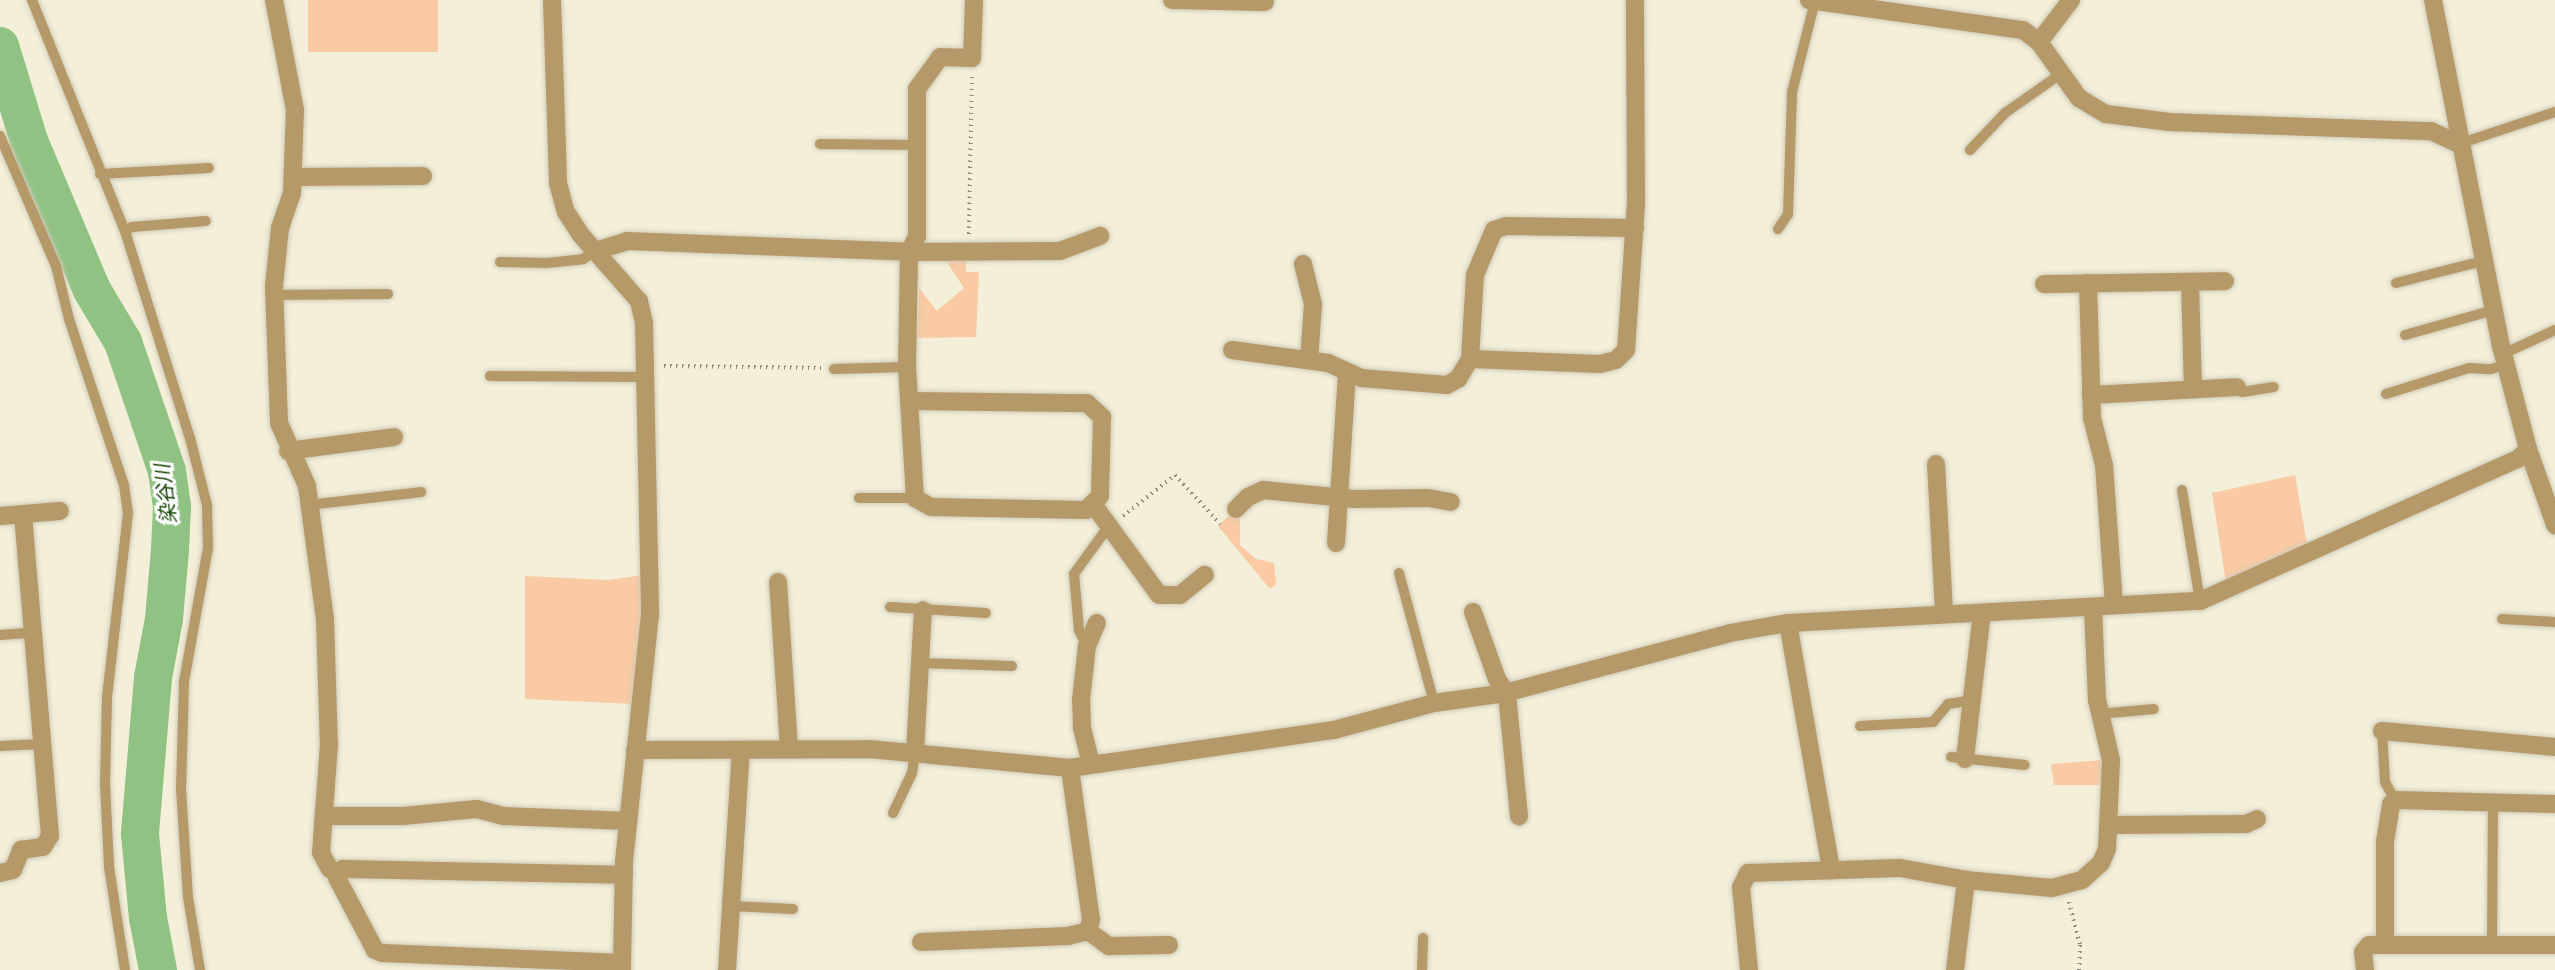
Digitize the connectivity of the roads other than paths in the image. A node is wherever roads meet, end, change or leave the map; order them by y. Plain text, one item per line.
1 (32, 0) edge
2 (274, 0) edge
3 (552, 0) edge
4 (974, 0) edge
5 (1172, 0) edge
6 (1635, 0) edge
7 (2071, 0) edge
8 (2433, 0) edge
9 (1812, 1) edge
10 (1265, 2) dead end
11 (2039, 42) junction
12 (2062, 73) junction
13 (2555, 112) edge
14 (0, 136) edge
15 (820, 144) dead end
16 (2459, 144) junction
17 (917, 145) junction
18 (1970, 150) dead end
19 (209, 168) dead end
20 (100, 174) junction
21 (423, 176) dead end
22 (294, 177) junction
23 (206, 221) dead end
24 (1635, 228) junction
25 (1778, 230) dead end
26 (125, 231) junction
27 (1100, 236) dead end
28 (595, 250) junction
29 (909, 252) junction
30 (2483, 261) junction
31 (500, 262) dead end
32 (1303, 264) dead end
33 (2225, 281) dead end
34 (2190, 282) junction
35 (2088, 283) junction
36 (2396, 283) dead end
37 (2044, 284) dead end
38 (388, 294) dead end
39 (275, 295) junction
40 (2494, 310) junction
41 (2555, 330) edge
42 (2405, 334) dead end
43 (1232, 350) dead end
44 (1470, 359) junction
45 (2505, 359) junction
46 (1310, 360) junction
47 (907, 367) junction
48 (834, 369) road end
49 (644, 372) junction
50 (1347, 372) junction
51 (490, 376) dead end
52 (2237, 387) joint
53 (2274, 387) dead end
54 (2193, 389) junction
55 (2386, 394) dead end
56 (2091, 395) junction
57 (912, 401) junction
58 (394, 437) dead end
59 (2528, 449) junction
60 (288, 451) junction
61 (1936, 464) dead end
62 (2548, 486) edge
63 (2181, 490) dead end
64 (422, 492) dead end
65 (1340, 495) junction
66 (859, 498) dead end
67 (915, 498) junction
68 (1451, 502) dead end
69 (1093, 504) junction
70 (309, 505) junction
71 (1236, 509) dead end
72 (60, 511) dead end
73 (23, 514) junction
74 (0, 516) edge
75 (2555, 525) edge
76 (1108, 528) junction
77 (1336, 543) dead end
78 (1399, 573) dead end
79 (1205, 575) dead end
80 (778, 582) dead end
81 (2200, 601) junction
82 (2114, 603) junction
83 (890, 607) dead end
84 (2093, 609) junction
85 (923, 610) junction
86 (1473, 612) dead end
87 (986, 613) dead end
88 (1944, 613) junction
89 (1982, 613) junction
90 (2502, 619) dead end
91 (2555, 622) edge
92 (1097, 623) dead end
93 (1788, 623) junction
94 (31, 633) junction
95 (0, 635) edge
96 (1087, 646) junction
97 (920, 663) junction
98 (1012, 666) dead end
99 (1505, 693) junction
100 (1972, 700) junction
101 (1434, 703) junction
102 (2154, 709) dead end
103 (2099, 714) junction
104 (1860, 726) dead end
105 (2382, 731) joint
106 (42, 744) junction
107 (0, 746) edge
108 (2555, 747) edge
109 (789, 749) junction
110 (635, 750) junction
111 (741, 750) junction
112 (915, 752) junction
113 (1958, 758) joint
114 (1090, 764) junction
115 (2025, 765) dead end
116 (1070, 768) junction
117 (2395, 800) junction
118 (2493, 803) junction
119 (2555, 804) edge
120 (893, 813) dead end
121 (324, 816) junction
122 (1519, 816) dead end
123 (2257, 819) dead end
124 (628, 821) junction
125 (2109, 825) junction
126 (1831, 870) junction
127 (0, 873) edge
128 (338, 873) junction
129 (624, 875) junction
130 (1966, 880) junction
131 (731, 906) junction
132 (793, 909) dead end
133 (1088, 931) junction
134 (1423, 938) dead end
135 (921, 942) dead end
136 (1169, 945) dead end
137 (2385, 945) junction
138 (2492, 945) junction
139 (2555, 945) edge
140 (622, 967) edge
141 (125, 970) edge
142 (200, 970) edge
143 (727, 970) edge
144 (1422, 970) edge
145 (1749, 970) edge
146 (1955, 970) edge
147 (2365, 970) edge

1 - 20 lane
2 - 22 street
3 - 28 street
4 - 17 street
5 - 10 street
6 - 24 street
7 - 11 street
8 - 16 street
9 - 11 street
9 - 25 lane
11 - 12 street
12 - 16 street
12 - 18 lane
13 - 16 lane
14 - 141 lane
15 - 17 lane
16 - 30 street
17 - 29 street
19 - 20 lane
20 - 26 lane
21 - 22 street
22 - 39 street
23 - 26 lane
24 - 44 street
24 - 44 street
26 - 142 lane
27 - 29 street
28 - 29 street
28 - 31 lane
28 - 49 street
29 - 47 street
30 - 36 lane
30 - 40 street
32 - 46 street
33 - 34 street
34 - 35 street
34 - 54 street
35 - 37 street
35 - 56 street
38 - 39 lane
39 - 60 street
40 - 42 lane
40 - 45 street
41 - 45 lane
43 - 46 street
44 - 50 street
45 - 55 lane
45 - 59 street
46 - 50 street
47 - 48 lane
47 - 57 street
49 - 51 lane
49 - 110 street
50 - 65 street
52 - 53 lane
52 - 54 street
54 - 56 street
56 - 82 street
57 - 67 street
57 - 69 street
58 - 60 street
59 - 62 street
59 - 81 street
60 - 70 street
61 - 88 street
62 - 75 street
63 - 81 lane
64 - 70 lane
65 - 68 street
65 - 71 street
65 - 77 street
66 - 67 lane
67 - 69 street
69 - 76 street
70 - 121 street
72 - 73 street
73 - 74 street
73 - 94 street
76 - 79 street
76 - 96 lane
78 - 101 lane
80 - 109 street
81 - 82 street
82 - 84 street
83 - 85 lane
84 - 89 street
84 - 103 street
85 - 87 lane
85 - 97 street
86 - 99 street
88 - 89 street
88 - 93 street
89 - 100 street
90 - 91 lane
92 - 96 street
93 - 99 street
93 - 126 street
94 - 95 lane
94 - 106 street
96 - 114 street
97 - 98 lane
97 - 112 street
99 - 101 street
99 - 122 street
100 - 104 lane
100 - 113 street
101 - 114 street
102 - 103 lane
103 - 125 street
105 - 108 street
105 - 117 lane
106 - 107 lane
106 - 127 street
109 - 111 street
109 - 112 street
110 - 111 street
110 - 124 street
111 - 131 street
112 - 116 street
112 - 120 lane
113 - 115 lane
114 - 116 street
116 - 133 street
117 - 118 street
117 - 137 street
118 - 119 street
118 - 138 lane
121 - 124 street
121 - 128 street
123 - 125 street
124 - 129 street
125 - 130 street
126 - 130 street
126 - 145 street
128 - 129 street
128 - 140 street
129 - 140 street
130 - 146 street
131 - 132 lane
131 - 143 street
133 - 135 street
133 - 136 street
134 - 144 lane
137 - 138 street
137 - 147 street
138 - 139 street

